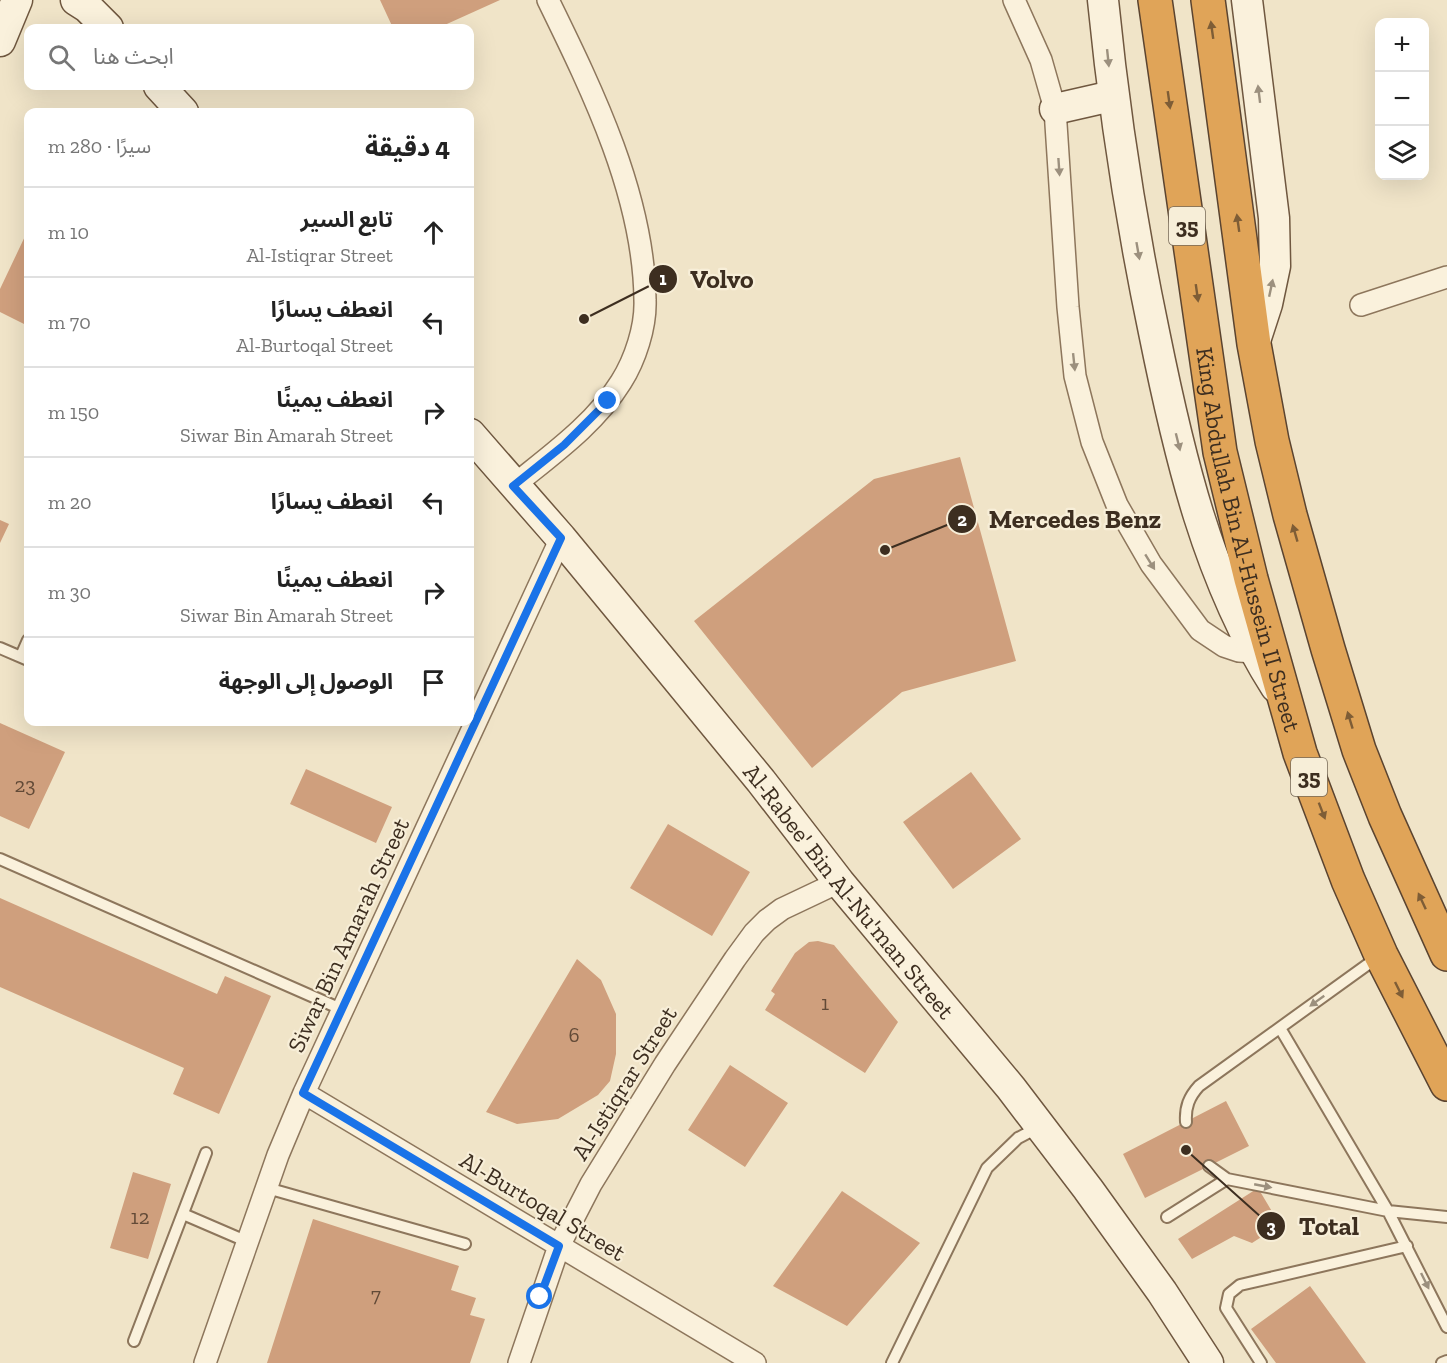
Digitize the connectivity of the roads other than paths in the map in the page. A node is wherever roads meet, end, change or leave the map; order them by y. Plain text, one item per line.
1 (17, 0) edge
2 (76, 0) edge
3 (548, 0) edge
4 (1014, 0) edge
5 (1102, 0) edge
6 (1155, 0) edge
7 (1208, 0) edge
8 (1247, 0) edge
9 (104, 24) edge
10 (0, 41) edge
11 (163, 90) edge
12 (1112, 96) junction
13 (179, 108) edge
14 (1055, 109) junction
15 (1447, 277) edge
16 (1361, 305) dead end
17 (1254, 344) junction
18 (474, 439) edge
19 (513, 486) junction
20 (561, 538) junction
21 (0, 648) edge
22 (1254, 652) junction
23 (24, 658) edge
24 (1284, 698) junction
25 (474, 724) edge
26 (473, 726) edge
27 (0, 859) edge
28 (839, 882) junction
29 (1447, 954) edge
30 (1381, 955) junction
31 (341, 1009) junction
32 (1280, 1028) junction
33 (1447, 1084) edge
34 (303, 1093) junction
35 (1186, 1122) dead end
36 (1041, 1127) junction
37 (206, 1153) dead end
38 (1209, 1166) dead end
39 (1227, 1179) junction
40 (267, 1188) junction
41 (1388, 1211) junction
42 (183, 1214) junction
43 (1167, 1217) dead end
44 (1447, 1217) edge
45 (248, 1242) junction
46 (465, 1244) dead end
47 (559, 1246) junction
48 (1407, 1246) junction
49 (1447, 1328) edge
50 (134, 1341) dead end
51 (1447, 1361) edge
52 (205, 1363) edge
53 (519, 1363) edge
54 (755, 1363) edge
55 (892, 1363) edge
56 (1208, 1363) edge
57 (1262, 1363) edge
58 (1442, 1363) edge

1 - 10 street
2 - 9 street
3 - 19 street
4 - 14 street
5 -> 12 street
6 -> 24 highway, King Abdullah Bin Al-Hussein II Street / 35
17 -> 7 highway, King Abdullah Bin Al-Hussein II Street / 35
17 -> 8 street
11 - 13 street
12 - 14 street
12 -> 22 street
14 -> 22 street
15 - 16 street
29 -> 17 highway, King Abdullah Bin Al-Hussein II Street / 35
18 - 19 street, Al-Rabee' Bin Al-Nu'man Street
19 - 20 street, Al-Rabee' Bin Al-Nu'man Street
20 - 25 street, Siwar Bin Amarah Street
20 - 28 street, Al-Rabee' Bin Al-Nu'man Street
21 - 23 lane
22 - 24 street
24 -> 30 highway, King Abdullah Bin Al-Hussein II Street / 35
26 - 31 street, Siwar Bin Amarah Street
27 - 31 lane
28 - 36 street, Al-Rabee' Bin Al-Nu'man Street
28 - 47 street, Al-Istiqrar Street
30 -> 32 lane
30 -> 33 highway, King Abdullah Bin Al-Hussein II Street / 35
31 - 34 street, Siwar Bin Amarah Street
32 - 35 lane
32 - 41 lane
34 - 40 street, Siwar Bin Amarah Street
34 - 47 street, Al-Burtoqal Street
36 - 55 lane
36 - 56 street, Al-Rabee' Bin Al-Nu'man Street
37 - 42 lane
38 - 39 lane
39 -> 41 lane
39 - 43 lane
40 - 45 street, Siwar Bin Amarah Street
40 - 46 lane
41 - 44 lane
41 - 48 lane
42 - 45 lane
42 - 50 lane
45 - 52 street, Siwar Bin Amarah Street
47 - 53 street, Al-Istiqrar Street
47 - 54 street, Al-Burtoqal Street
48 -> 49 lane
48 - 57 lane
51 - 58 lane

